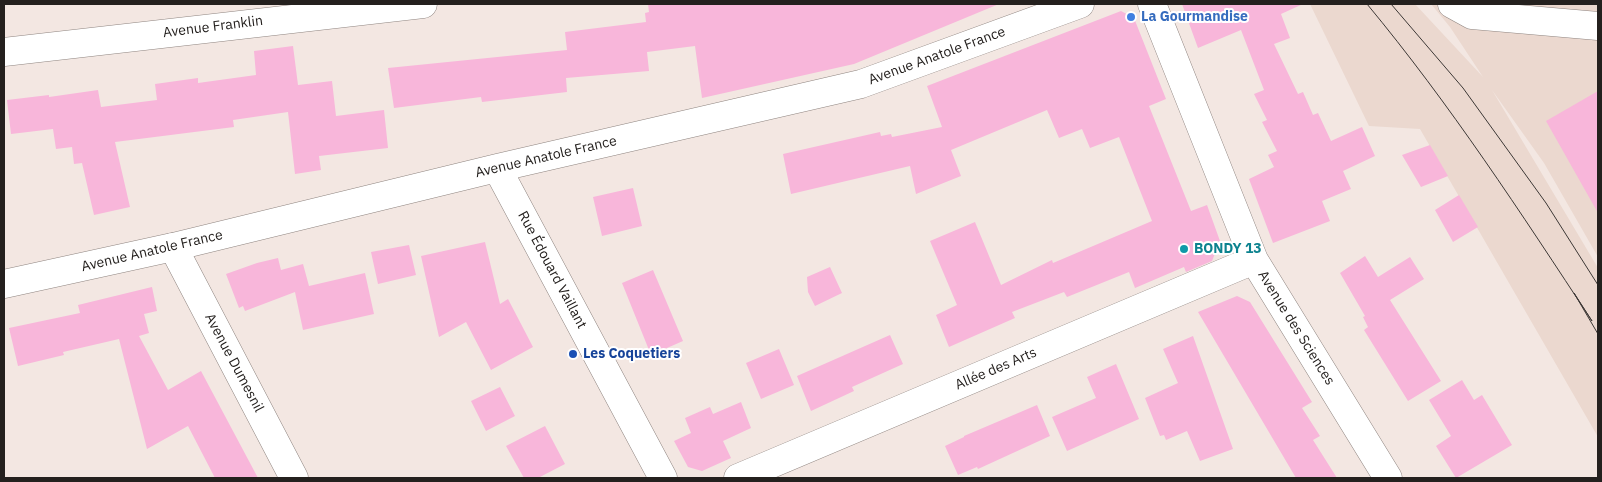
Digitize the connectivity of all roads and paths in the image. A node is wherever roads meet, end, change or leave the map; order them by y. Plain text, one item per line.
1 (423, 4) edge
2 (1080, 4) edge
3 (1152, 4) edge
4 (1452, 4) edge
5 (378, 6) edge
6 (1598, 26) edge
7 (4, 52) edge
8 (497, 168) junction
9 (173, 247) junction
10 (1254, 260) junction
11 (4, 284) edge
12 (294, 478) edge
13 (663, 478) edge
14 (738, 478) edge
15 (1388, 478) edge

1 - 5 street, Avenue Franklin
2 - 8 street, Avenue Anatole France
3 - 10 street, Avenue des Sciences
4 - 6 street
5 - 7 street, Avenue Franklin
8 - 9 street, Avenue Anatole France
8 - 13 street, Rue Édouard Vaillant
9 - 11 street, Avenue Anatole France
9 - 12 street, Avenue Dumesnil
10 - 14 street, Allée des Arts
10 - 15 street, Avenue des Sciences

